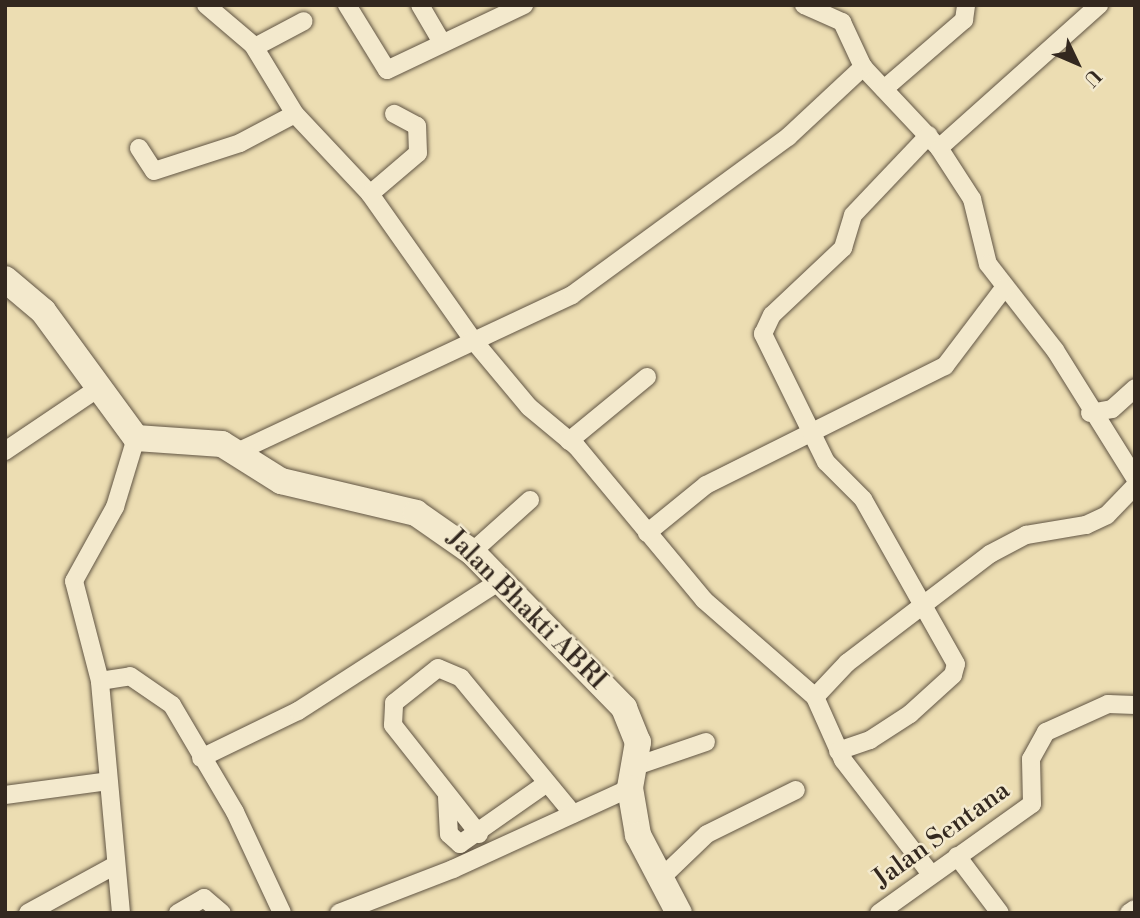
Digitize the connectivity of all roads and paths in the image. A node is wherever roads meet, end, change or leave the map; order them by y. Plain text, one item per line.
1 (206, 5) edge
2 (347, 5) edge
3 (420, 5) edge
4 (524, 5) edge
5 (804, 5) edge
6 (966, 5) edge
7 (1099, 5) edge
8 (304, 21) dead end
9 (441, 41) junction
10 (255, 47) junction
11 (863, 67) junction
12 (884, 89) junction
13 (295, 114) junction
14 (394, 114) dead end
15 (934, 141) junction
16 (139, 148) dead end
17 (370, 194) junction
18 (5, 279) edge
19 (1004, 288) junction
20 (473, 340) junction
21 (647, 377) dead end
22 (1135, 388) edge
23 (97, 389) junction
24 (1090, 413) junction
25 (808, 429) junction
26 (136, 438) junction
27 (569, 441) junction
28 (5, 450) edge
29 (237, 452) junction
30 (1135, 478) edge
31 (1135, 486) edge
32 (530, 500) dead end
33 (647, 533) junction
34 (472, 552) junction
35 (500, 580) junction
36 (922, 612) junction
37 (100, 681) junction
38 (815, 697) junction
39 (1135, 705) edge
40 (706, 742) dead end
41 (838, 751) junction
42 (201, 758) junction
43 (633, 777) junction
44 (107, 781) junction
45 (547, 783) junction
46 (796, 790) dead end
47 (5, 794) edge
48 (573, 814) junction
49 (957, 856) junction
50 (114, 866) junction
51 (930, 873) junction
52 (659, 880) junction
53 (1135, 909) edge
54 (28, 913) edge
55 (121, 913) edge
56 (178, 913) edge
57 (222, 913) edge
58 (282, 913) edge
59 (339, 913) edge
60 (679, 913) edge
61 (879, 913) edge
62 (1000, 913) edge
63 (1129, 913) edge

1 - 10 street
2 - 9 street
3 - 9 street
4 - 9 street
5 - 11 street
6 - 12 street
7 - 15 street
8 - 10 street
10 - 13 street
11 - 12 street
11 - 20 street
12 - 15 street
13 - 16 street
13 - 17 street
14 - 17 street
15 - 19 street
15 - 25 street
17 - 20 street
18 - 23 street
19 - 24 street
19 - 25 street
20 - 27 street
20 - 29 street
21 - 27 street
22 - 24 street
23 - 26 street
23 - 28 street
24 - 30 street
25 - 33 street
25 - 36 street
26 - 29 street, Jalan Bhakti ABRI
26 - 37 street
27 - 33 street
29 - 34 street, Jalan Bhakti ABRI
31 - 36 street
32 - 34 street
33 - 38 street
34 - 35 street, Jalan Bhakti ABRI
35 - 42 street
35 - 43 street, Jalan Bhakti ABRI
36 - 38 street
36 - 41 street
37 - 42 street
37 - 44 street
38 - 41 street
39 - 49 street, Jalan Sentana
40 - 43 street
41 - 51 street
42 - 58 street
43 - 48 street
43 - 52 street, Jalan Bhakti ABRI
44 - 47 street
44 - 50 street
45 - 45 street
45 - 48 street
46 - 52 street
48 - 59 street
49 - 51 street, Jalan Sentana
49 - 62 street
50 - 54 street
50 - 55 street
51 - 61 street, Jalan Sentana
52 - 60 street, Jalan Bhakti ABRI
53 - 63 street
56 - 57 street

